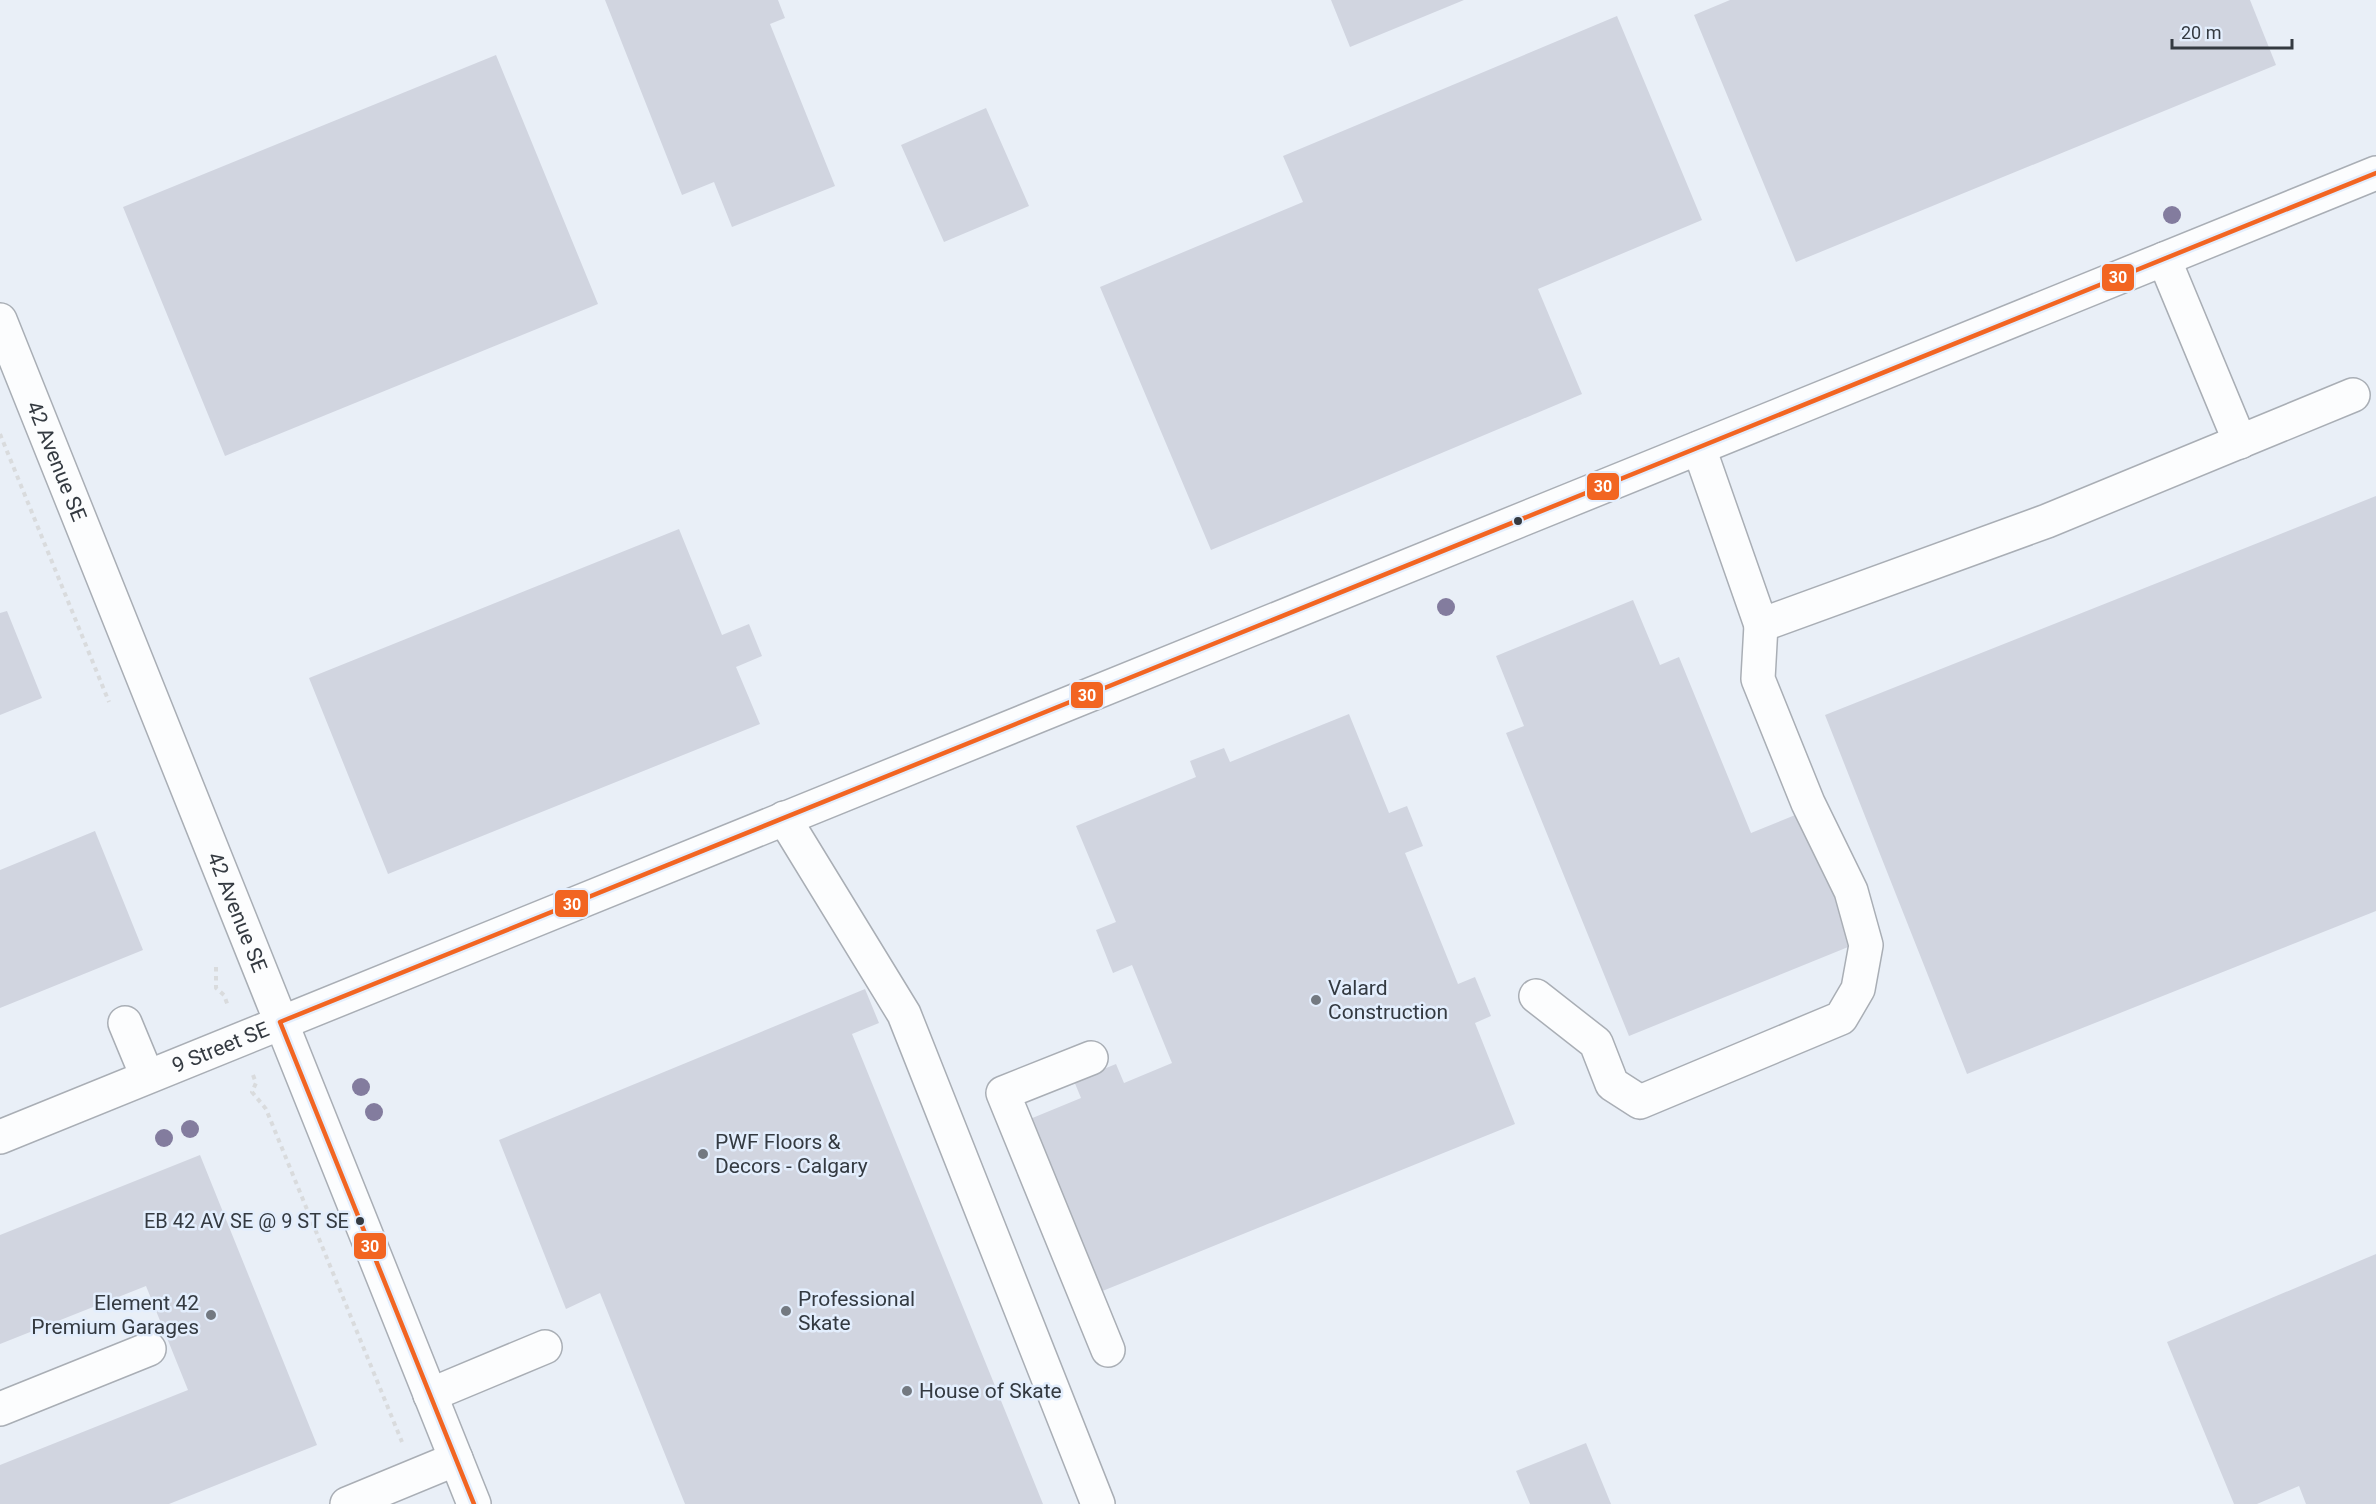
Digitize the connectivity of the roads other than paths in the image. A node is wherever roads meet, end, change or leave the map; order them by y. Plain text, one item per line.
1 (2376, 173) edge
2 (2164, 259) junction
3 (0, 320) edge
4 (2353, 395) dead end
5 (2240, 442) junction
6 (1699, 448) junction
7 (1761, 625) junction
8 (784, 818) junction
9 (1536, 996) dead end
10 (280, 1022) junction
11 (125, 1023) dead end
12 (1091, 1058) dead end
13 (147, 1076) junction
14 (0, 1137) edge
15 (545, 1347) dead end
16 (149, 1349) dead end
17 (1108, 1350) dead end
18 (430, 1395) junction
19 (0, 1409) edge
20 (456, 1459) junction
21 (347, 1504) edge
22 (474, 1504) edge
23 (1098, 1504) edge

1 - 2 street, 9 Street SE
2 - 5 street
2 - 6 street, 9 Street SE
3 - 10 street, 42 Avenue SE
4 - 5 street
5 - 7 street
6 - 7 street
6 - 8 street, 9 Street SE
7 - 9 street
8 - 10 street, 9 Street SE
8 - 23 street
10 - 13 street, 9 Street SE
10 - 18 street, 42 Avenue SE
11 - 13 street
12 - 17 street
13 - 14 street, 9 Street SE
15 - 18 street
16 - 19 street
18 - 20 street, 42 Avenue SE
20 - 21 street
20 - 22 street, 42 Avenue SE

